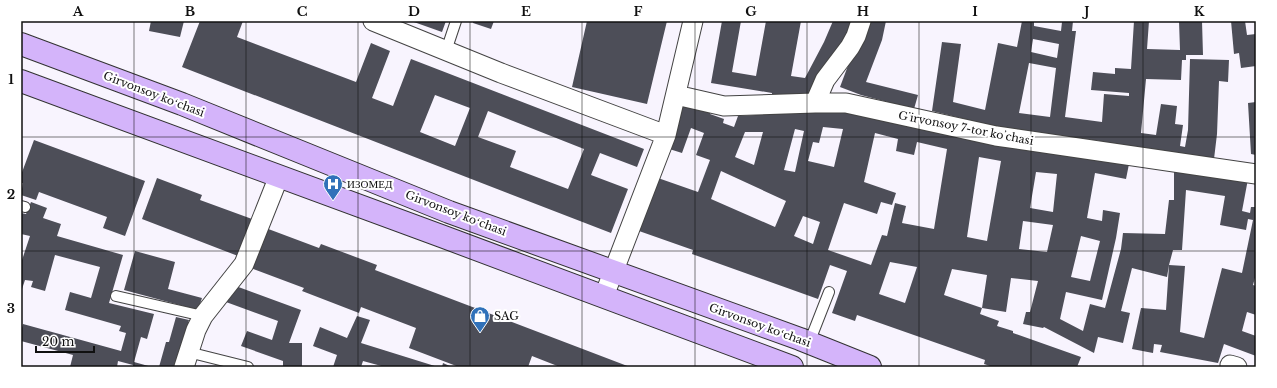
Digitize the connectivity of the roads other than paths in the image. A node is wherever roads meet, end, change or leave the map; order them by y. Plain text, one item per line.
1 (373, 21) edge
2 (456, 21) edge
3 (693, 21) edge
4 (861, 21) edge
5 (21, 44) edge
6 (446, 51) junction
7 (21, 81) edge
8 (676, 95) junction
9 (815, 103) junction
10 (666, 135) junction
11 (1256, 174) edge
12 (279, 176) junction
13 (614, 271) junction
14 (829, 292) dead end
15 (116, 296) dead end
16 (604, 296) junction
17 (203, 316) junction
18 (809, 343) junction
19 (186, 360) edge
20 (248, 367) edge
21 (792, 367) edge
22 (870, 367) edge

1 - 6 street
2 - 6 lane
3 - 8 street
4 - 9 street
5 - 13 main road, Girvonsoy koʻchasi
6 - 10 street
7 - 12 main road
8 - 9 street, Gʼirvonsoy 7-tor koʼchasi
8 - 10 street
9 - 11 street, Gʼirvonsoy 7-tor koʼchasi
10 - 13 street
12 - 16 main road
12 - 17 street
13 - 16 street
13 - 18 main road, Girvonsoy koʻchasi
14 - 18 lane
15 - 17 lane
16 - 21 main road
17 - 19 street
18 - 22 main road, Girvonsoy koʻchasi
19 - 20 lane

